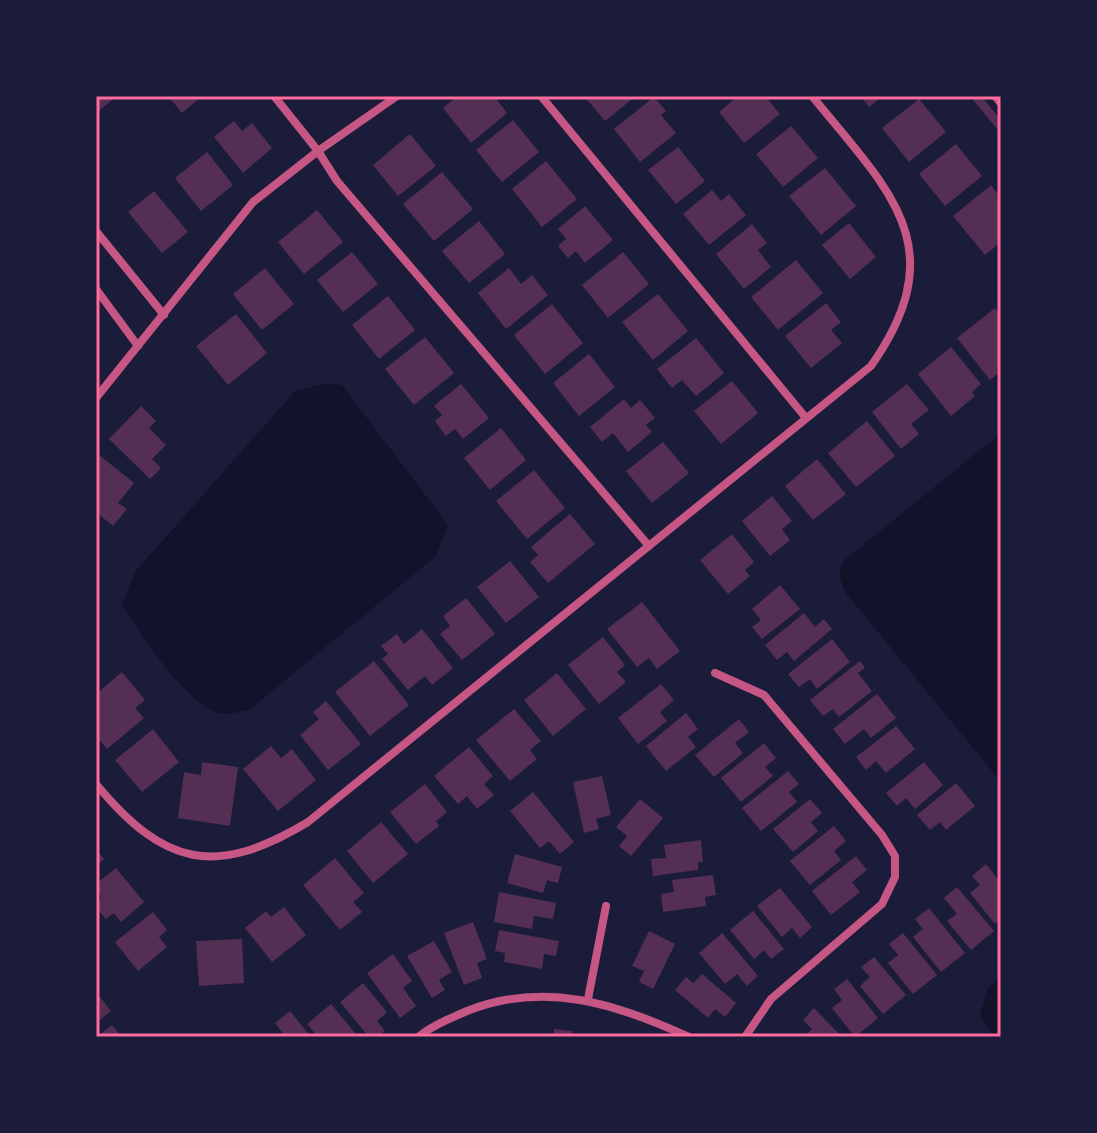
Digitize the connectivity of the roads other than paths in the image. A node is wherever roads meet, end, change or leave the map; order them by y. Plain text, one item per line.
1 (274, 96) edge
2 (397, 96) edge
3 (541, 96) edge
4 (812, 96) edge
5 (993, 96) edge
6 (1001, 106) edge
7 (318, 151) junction
8 (96, 231) edge
9 (96, 289) edge
10 (164, 315) junction
11 (138, 346) junction
12 (96, 398) edge
13 (806, 418) junction
14 (649, 546) junction
15 (715, 673) dead end
16 (96, 784) edge
17 (606, 906) dead end
18 (588, 999) junction
19 (418, 1037) edge
20 (689, 1037) edge
21 (745, 1037) edge

1 - 7 street
2 - 7 street
3 - 13 street
4 - 13 street
5 - 6 lane
7 - 10 street
7 - 14 street
8 - 10 street
9 - 11 street
10 - 11 street
11 - 12 street
13 - 14 street
14 - 16 street
15 - 21 street
17 - 18 street
18 - 19 street
18 - 20 street

